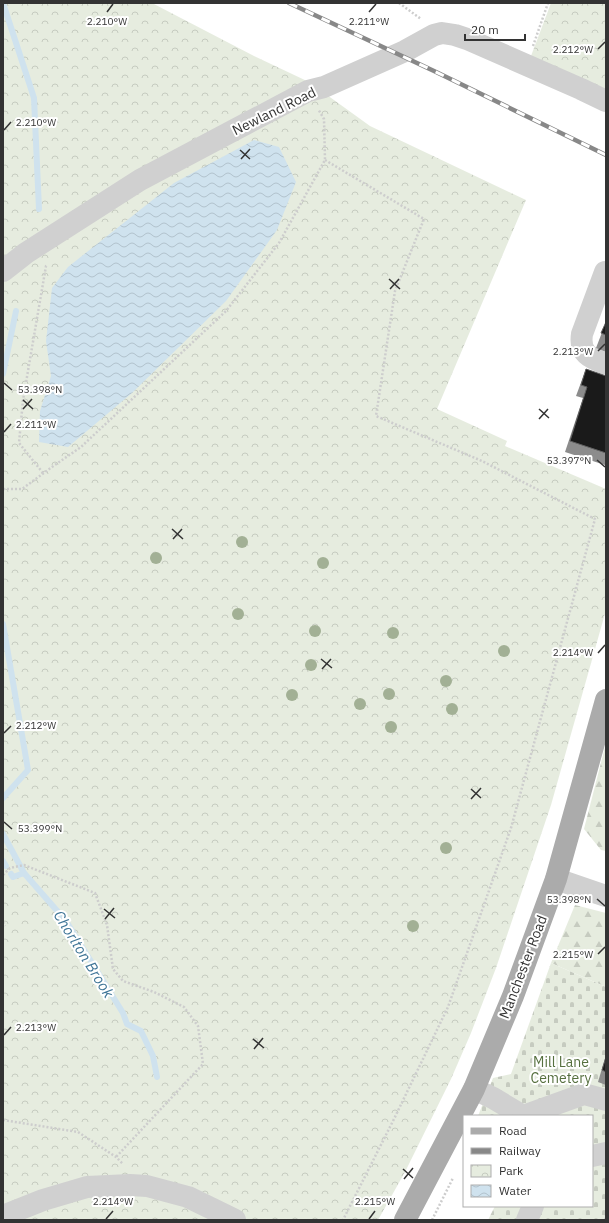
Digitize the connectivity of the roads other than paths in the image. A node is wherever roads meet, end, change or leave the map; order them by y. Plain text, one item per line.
1 (606, 101) edge
2 (3, 271) edge
3 (605, 272) dead end
4 (606, 364) edge
5 (606, 700) edge
6 (556, 879) junction
7 (606, 896) edge
8 (474, 1089) junction
9 (606, 1100) edge
10 (521, 1115) edge
11 (526, 1115) edge
12 (606, 1153) edge
13 (593, 1156) edge
14 (533, 1207) edge
15 (3, 1216) edge
16 (235, 1220) edge
17 (405, 1220) edge
18 (527, 1220) edge

1 - 2 street, Newland Road
3 - 4 street
5 - 6 main road, Manchester Road
6 - 7 street
6 - 8 main road, Manchester Road
8 - 10 street
8 - 17 main road, Manchester Road
9 - 11 street
12 - 13 street
14 - 18 street
15 - 16 street

